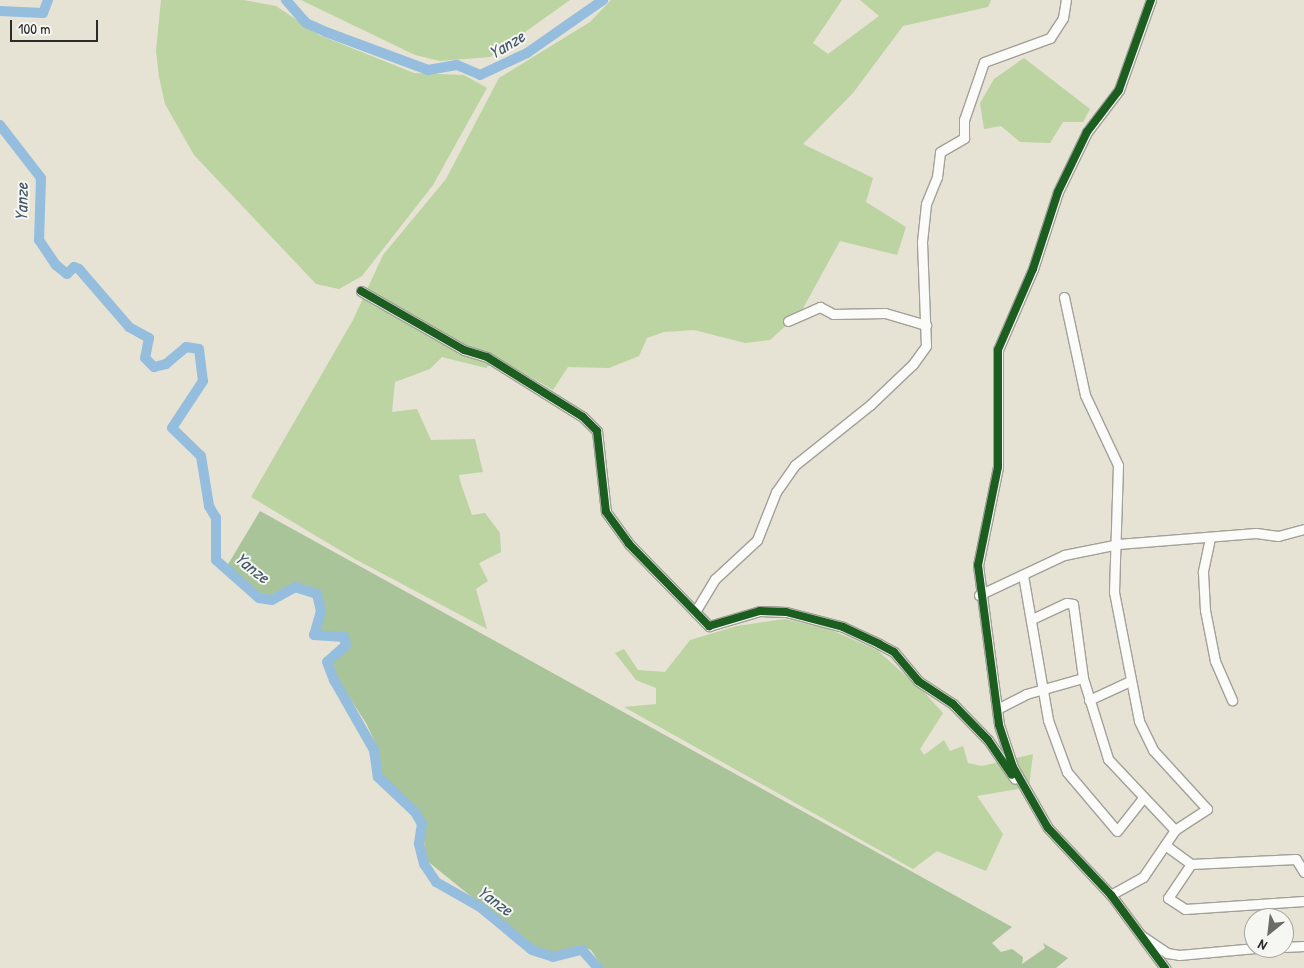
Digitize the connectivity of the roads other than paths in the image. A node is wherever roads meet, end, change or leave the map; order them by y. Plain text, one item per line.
1 (1066, 0) edge
2 (1151, 0) edge
3 (361, 291) dead end
4 (1064, 296) dead end
5 (788, 321) dead end
6 (926, 325) junction
7 (1304, 529) edge
8 (1210, 538) junction
9 (1118, 544) junction
10 (1023, 575) junction
11 (979, 595) junction
12 (695, 612) junction
13 (1032, 619) junction
14 (1083, 678) junction
15 (1130, 682) junction
16 (1042, 689) junction
17 (1089, 700) junction
18 (1232, 700) dead end
19 (997, 709) junction
20 (1022, 786) junction
21 (1143, 798) junction
22 (1175, 830) junction
23 (1165, 845) junction
24 (1191, 864) junction
25 (1304, 872) edge
26 (1110, 895) junction
27 (1304, 901) edge
28 (1136, 931) junction
29 (1244, 949) edge
30 (1165, 968) edge

1 - 6 street
2 - 11 street
3 - 12 street
4 - 9 street
5 - 6 street
6 - 12 street
7 - 8 street
8 - 9 street
8 - 18 street
9 - 10 street
9 - 15 street
10 - 11 street
10 - 13 street
11 - 19 street
12 - 20 street
13 - 14 street
13 - 16 street
14 - 16 street
14 - 17 street
15 - 17 street
15 - 22 street
16 - 19 street
16 - 21 street
17 - 21 street
19 - 20 street
20 - 26 street
21 - 22 street
22 - 23 street
23 - 24 street
23 - 26 street
24 - 25 street
24 - 27 street
26 - 28 street
28 - 29 street
28 - 30 street

